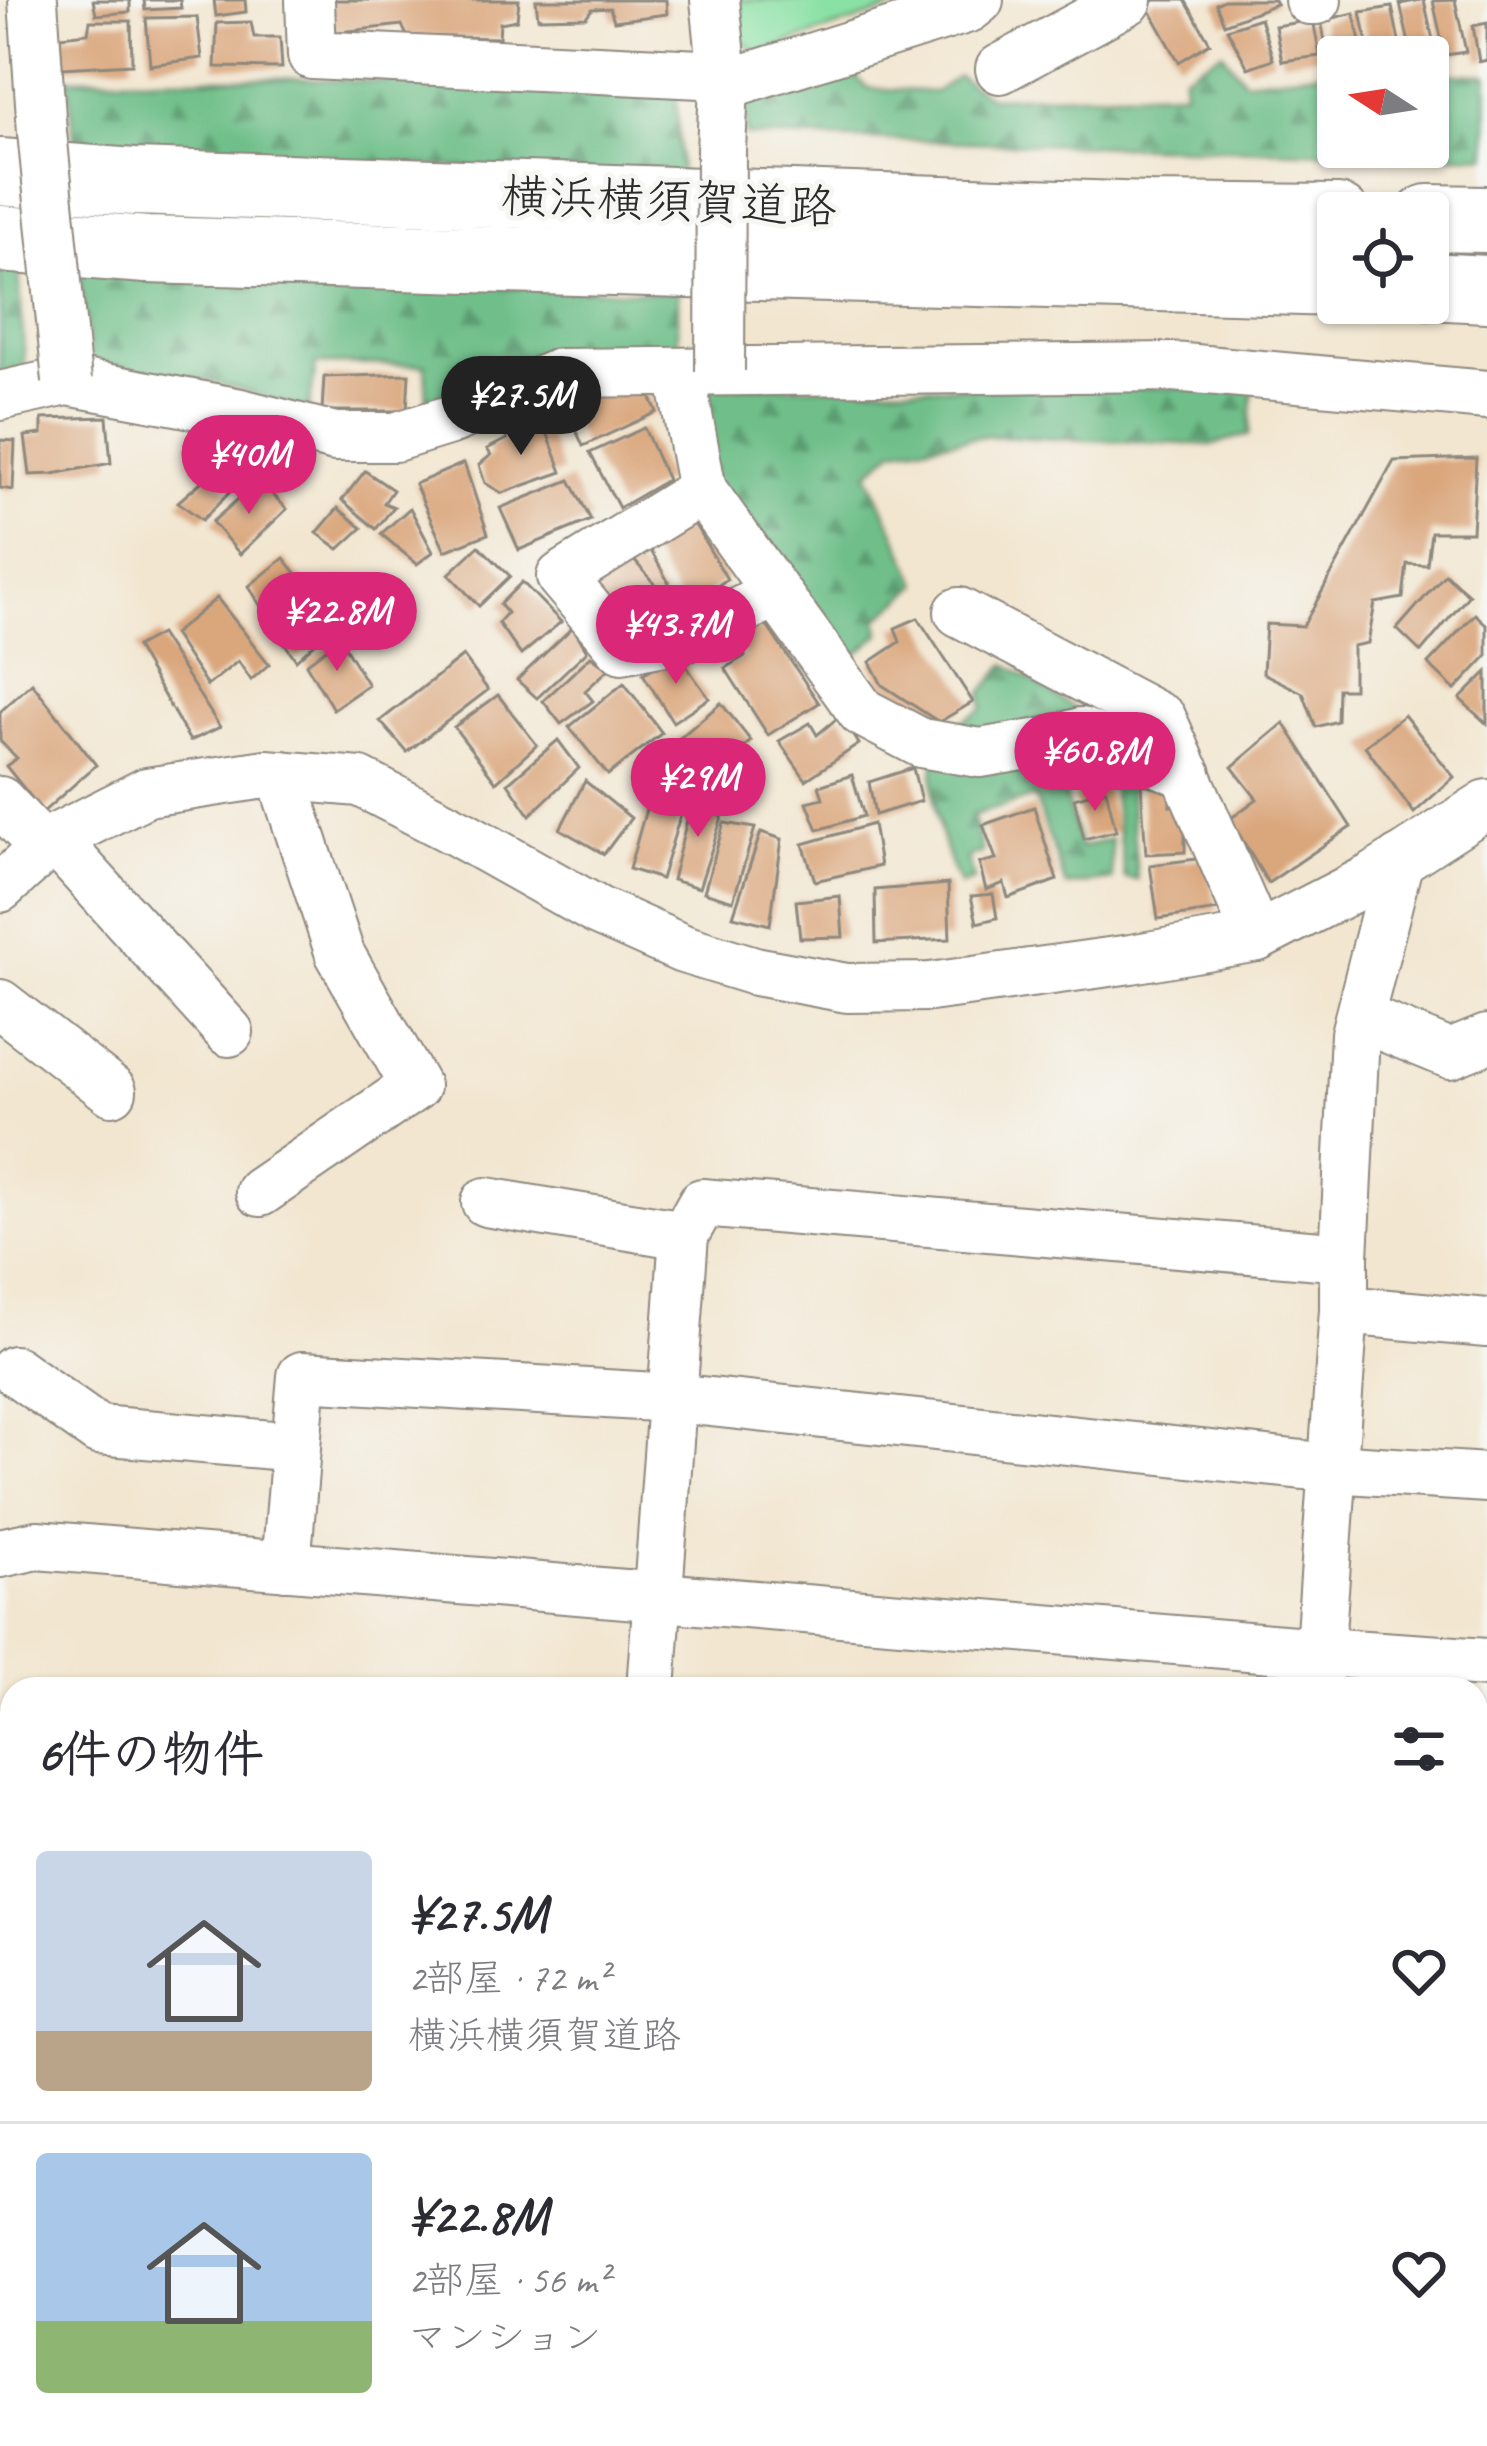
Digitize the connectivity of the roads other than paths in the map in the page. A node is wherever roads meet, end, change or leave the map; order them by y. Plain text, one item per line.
1 (33, 0) edge
2 (310, 0) edge
3 (715, 0) edge
4 (979, 0) edge
5 (1128, 0) edge
6 (1000, 70) dead end
7 (723, 80) junction
8 (21, 152) edge
9 (1317, 218) edge
10 (1449, 218) edge
11 (1487, 219) edge
12 (0, 239) edge
13 (1317, 282) edge
14 (1449, 287) edge
15 (1487, 289) edge
16 (699, 372) junction
17 (67, 381) junction
18 (1487, 395) edge
19 (0, 396) edge
20 (702, 490) junction
21 (775, 593) junction
22 (959, 612) dead end
23 (1187, 774) junction
24 (281, 775) junction
25 (0, 801) edge
26 (1487, 804) edge
27 (49, 843) junction
28 (1399, 860) junction
29 (0, 888) edge
30 (1257, 937) junction
31 (0, 1004) edge
32 (1360, 1017) junction
33 (229, 1031) dead end
34 (1487, 1039) edge
35 (112, 1091) dead end
36 (260, 1192) dead end
37 (486, 1202) dead end
38 (684, 1235) junction
39 (1344, 1257) junction
40 (1344, 1310) junction
41 (1487, 1323) edge
42 (14, 1370) dead end
43 (673, 1398) junction
44 (296, 1447) junction
45 (1333, 1468) junction
46 (1487, 1478) edge
47 (0, 1553) edge
48 (286, 1566) junction
49 (658, 1597) junction
50 (1487, 1663) edge
51 (1318, 1670) edge
52 (651, 1677) edge

1 - 8 street
2 - 7 street
3 - 7 street
4 - 7 street
5 - 6 street
7 - 16 street, bridge
8 - 9 highway, 横浜横須賀道路
8 - 17 street, bridge
10 - 11 highway
12 - 13 highway, 横浜横須賀道路
14 - 15 highway
16 - 17 street
16 - 18 street
16 - 20 street
17 - 19 street
20 - 21 street
20 - 21 street
21 - 23 street
22 - 23 street
23 - 30 street
24 - 27 street
24 - 30 street
24 - 36 street
25 - 27 street
26 - 28 street
27 - 29 street
27 - 33 street
28 - 30 street
28 - 32 street
31 - 35 street
32 - 34 street
32 - 39 street
37 - 38 street
38 - 39 street
38 - 43 street
39 - 40 street
40 - 41 street
40 - 45 street
42 - 44 street
43 - 44 street
43 - 45 street
43 - 49 street
44 - 48 street
45 - 46 street
45 - 51 street
47 - 48 street
48 - 49 street
49 - 51 street
49 - 52 street
50 - 51 street

